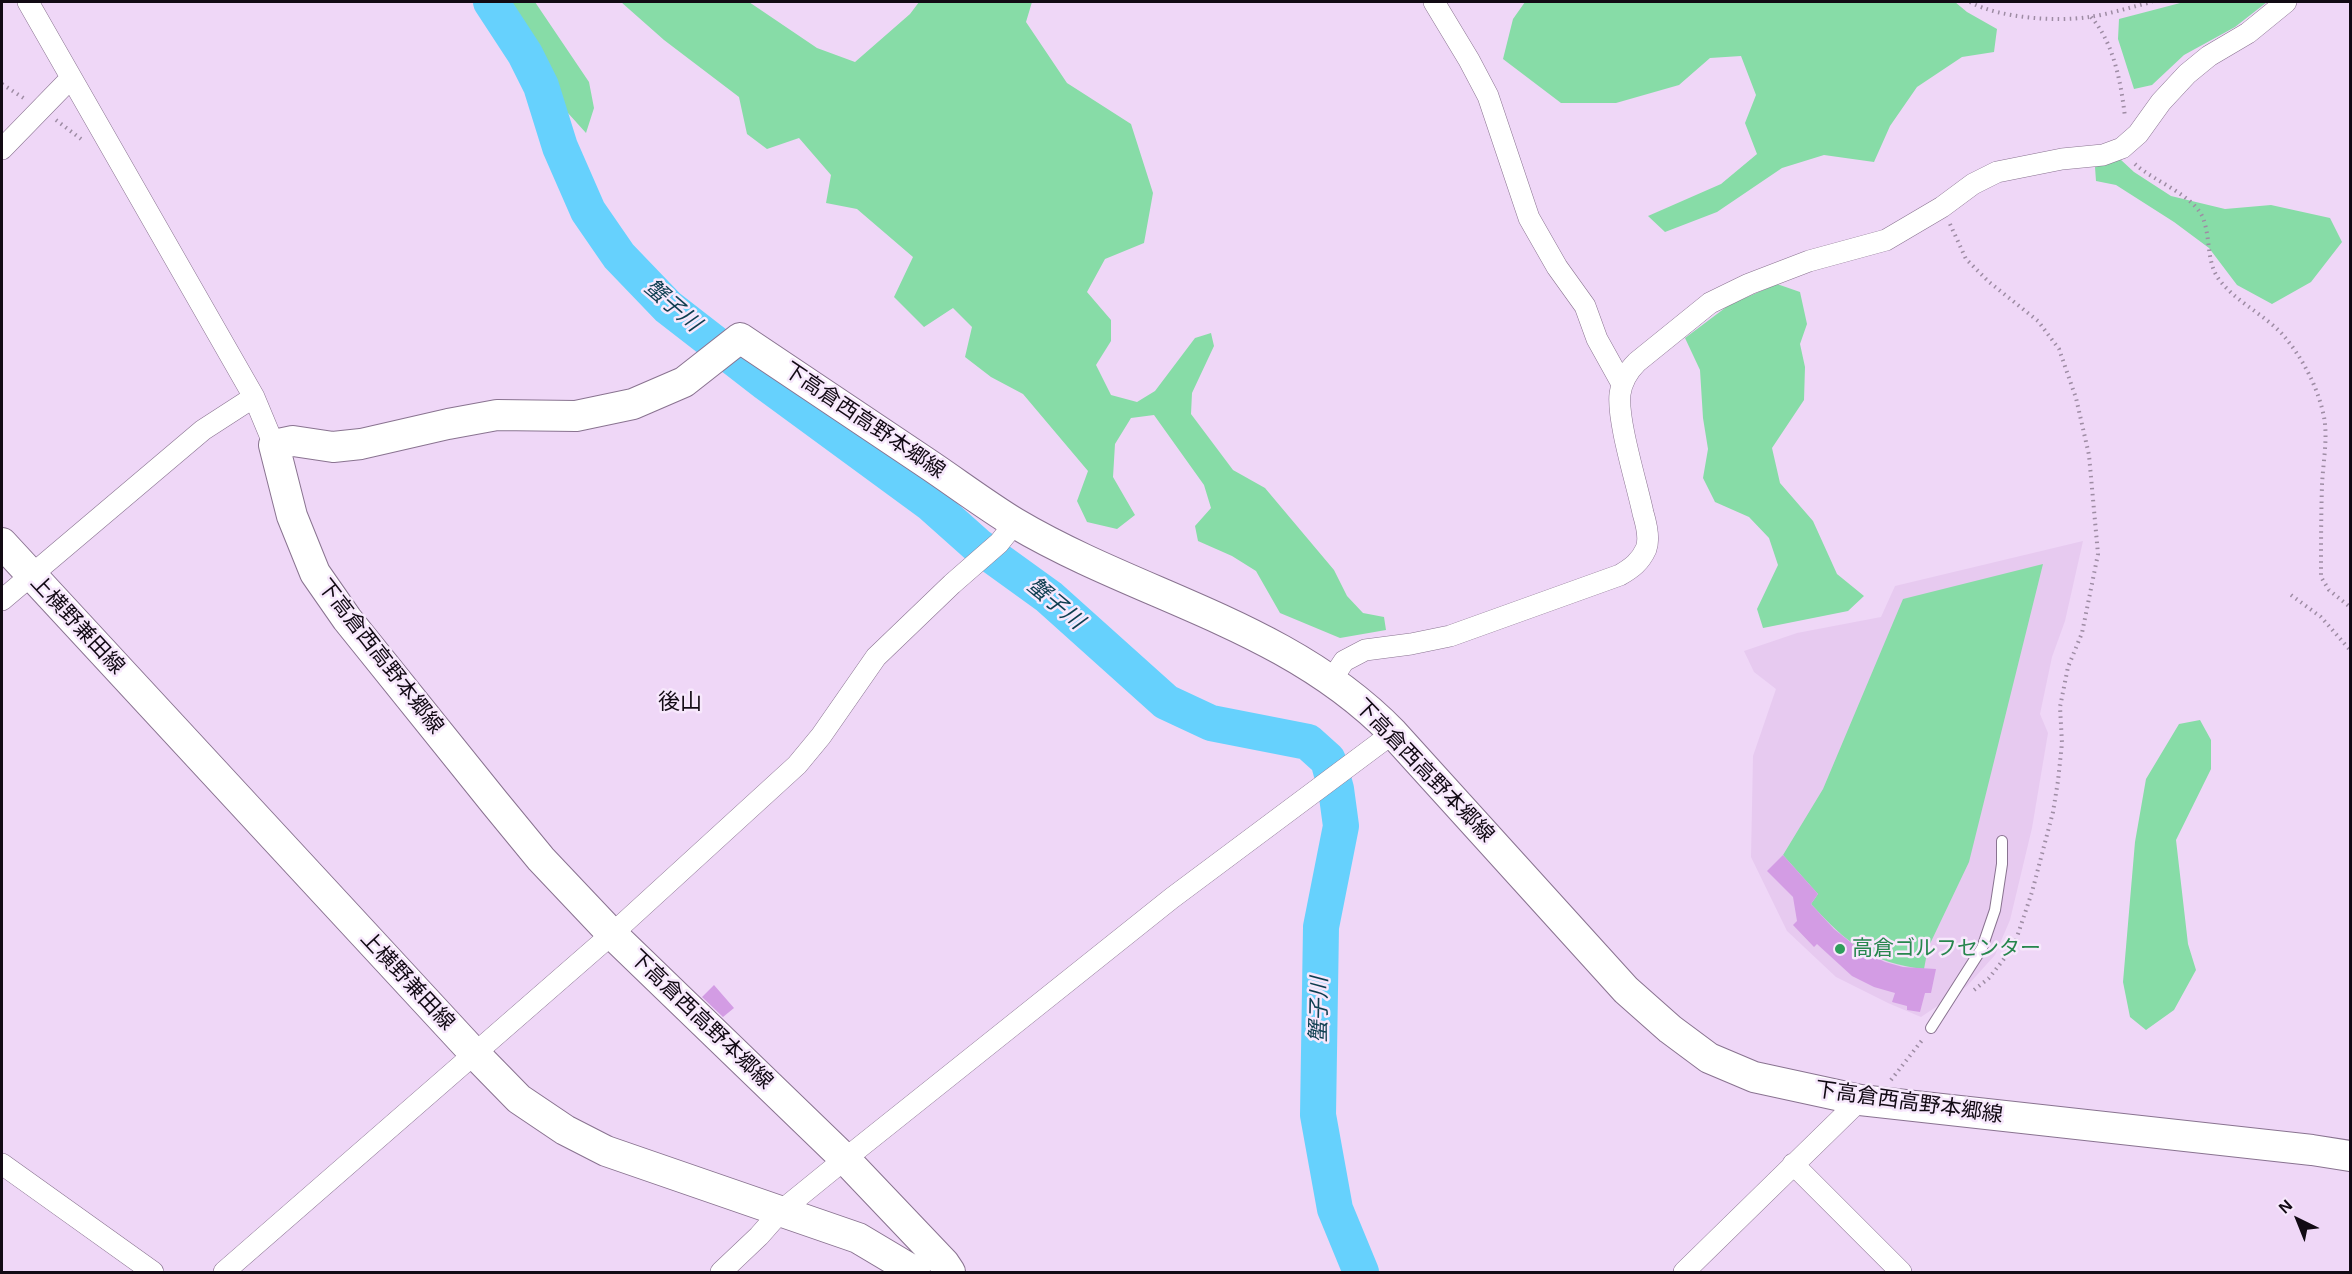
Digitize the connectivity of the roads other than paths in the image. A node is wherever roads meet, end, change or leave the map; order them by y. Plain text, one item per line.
1 (27, 2) edge
2 (1434, 2) edge
3 (2286, 2) edge
4 (71, 78) junction
5 (2, 148) edge
6 (1622, 384) junction
7 (254, 397) junction
8 (274, 445) junction
9 (1007, 533) junction
10 (2, 543) edge
11 (31, 575) junction
12 (2, 600) edge
13 (1332, 679) junction
14 (1394, 733) junction
15 (2002, 841) dead end
16 (612, 934) junction
17 (1931, 1028) road end
18 (474, 1053) junction
19 (1860, 1100) junction
20 (2350, 1156) edge
21 (845, 1159) junction
22 (1793, 1164) junction
23 (3, 1171) edge
24 (781, 1211) junction
25 (153, 1272) edge
26 (224, 1272) edge
27 (721, 1272) edge
28 (915, 1272) edge
29 (950, 1272) edge
30 (1684, 1272) edge
31 (1901, 1272) edge

1 - 4 street
2 - 6 street
3 - 6 street
4 - 5 street
4 - 7 street
6 - 13 street
7 - 8 street
7 - 11 street
8 - 9 main road, 下高倉西高野本郷線
8 - 16 main road, 下高倉西高野本郷線
9 - 13 main road, 下高倉西高野本郷線
9 - 16 street
10 - 11 main road, 上横野兼田線
11 - 12 street
11 - 18 main road, 上横野兼田線
13 - 14 main road, 下高倉西高野本郷線
14 - 19 main road, 下高倉西高野本郷線
14 - 21 street
15 - 17 lane
16 - 18 street
16 - 21 main road, 下高倉西高野本郷線
18 - 24 main road, 上横野兼田線
18 - 26 street
19 - 20 main road, 下高倉西高野本郷線
19 - 22 street
21 - 24 street
21 - 29 main road, 下高倉西高野本郷線
22 - 30 street
22 - 31 street
23 - 25 street
24 - 27 street
24 - 28 main road, 上横野兼田線

